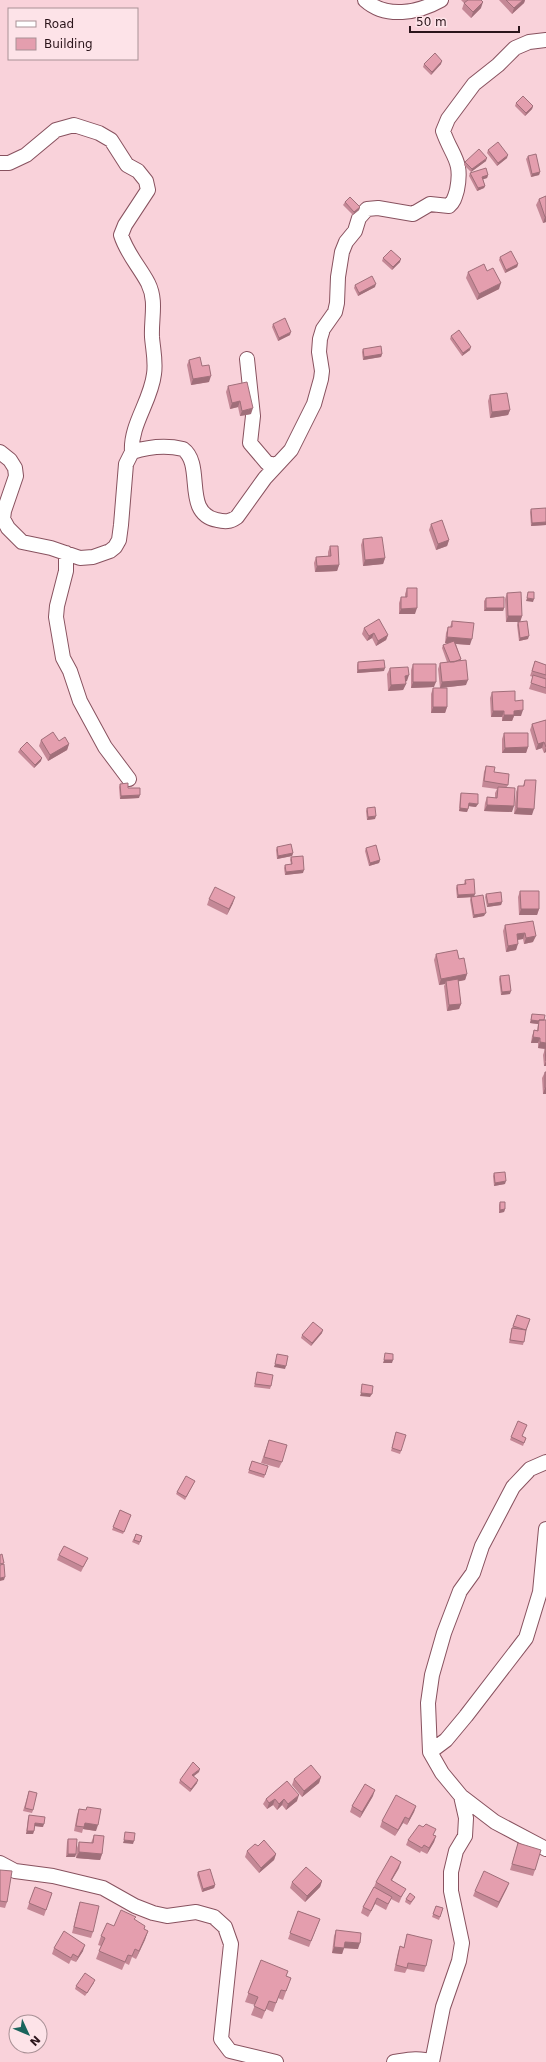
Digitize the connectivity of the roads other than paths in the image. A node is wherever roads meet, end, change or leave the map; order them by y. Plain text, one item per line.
1 (365, 0) edge
2 (441, 0) edge
3 (546, 40) edge
4 (0, 162) edge
5 (247, 359) dead end
6 (0, 452) edge
7 (132, 452) junction
8 (277, 465) junction
9 (66, 554) junction
10 (129, 779) dead end
11 (546, 1462) edge
12 (546, 1529) edge
13 (430, 1752) junction
14 (461, 1796) junction
15 (546, 1849) edge
16 (0, 1863) edge
17 (276, 2062) edge
18 (394, 2062) edge
19 (431, 2062) edge

1 - 2 street
3 - 8 street
4 - 7 street
5 - 8 street
6 - 9 street
7 - 8 street
7 - 9 street
9 - 10 street
11 - 13 street
12 - 13 street
13 - 14 street
14 - 15 street
14 - 19 street
16 - 17 street
18 - 19 street

